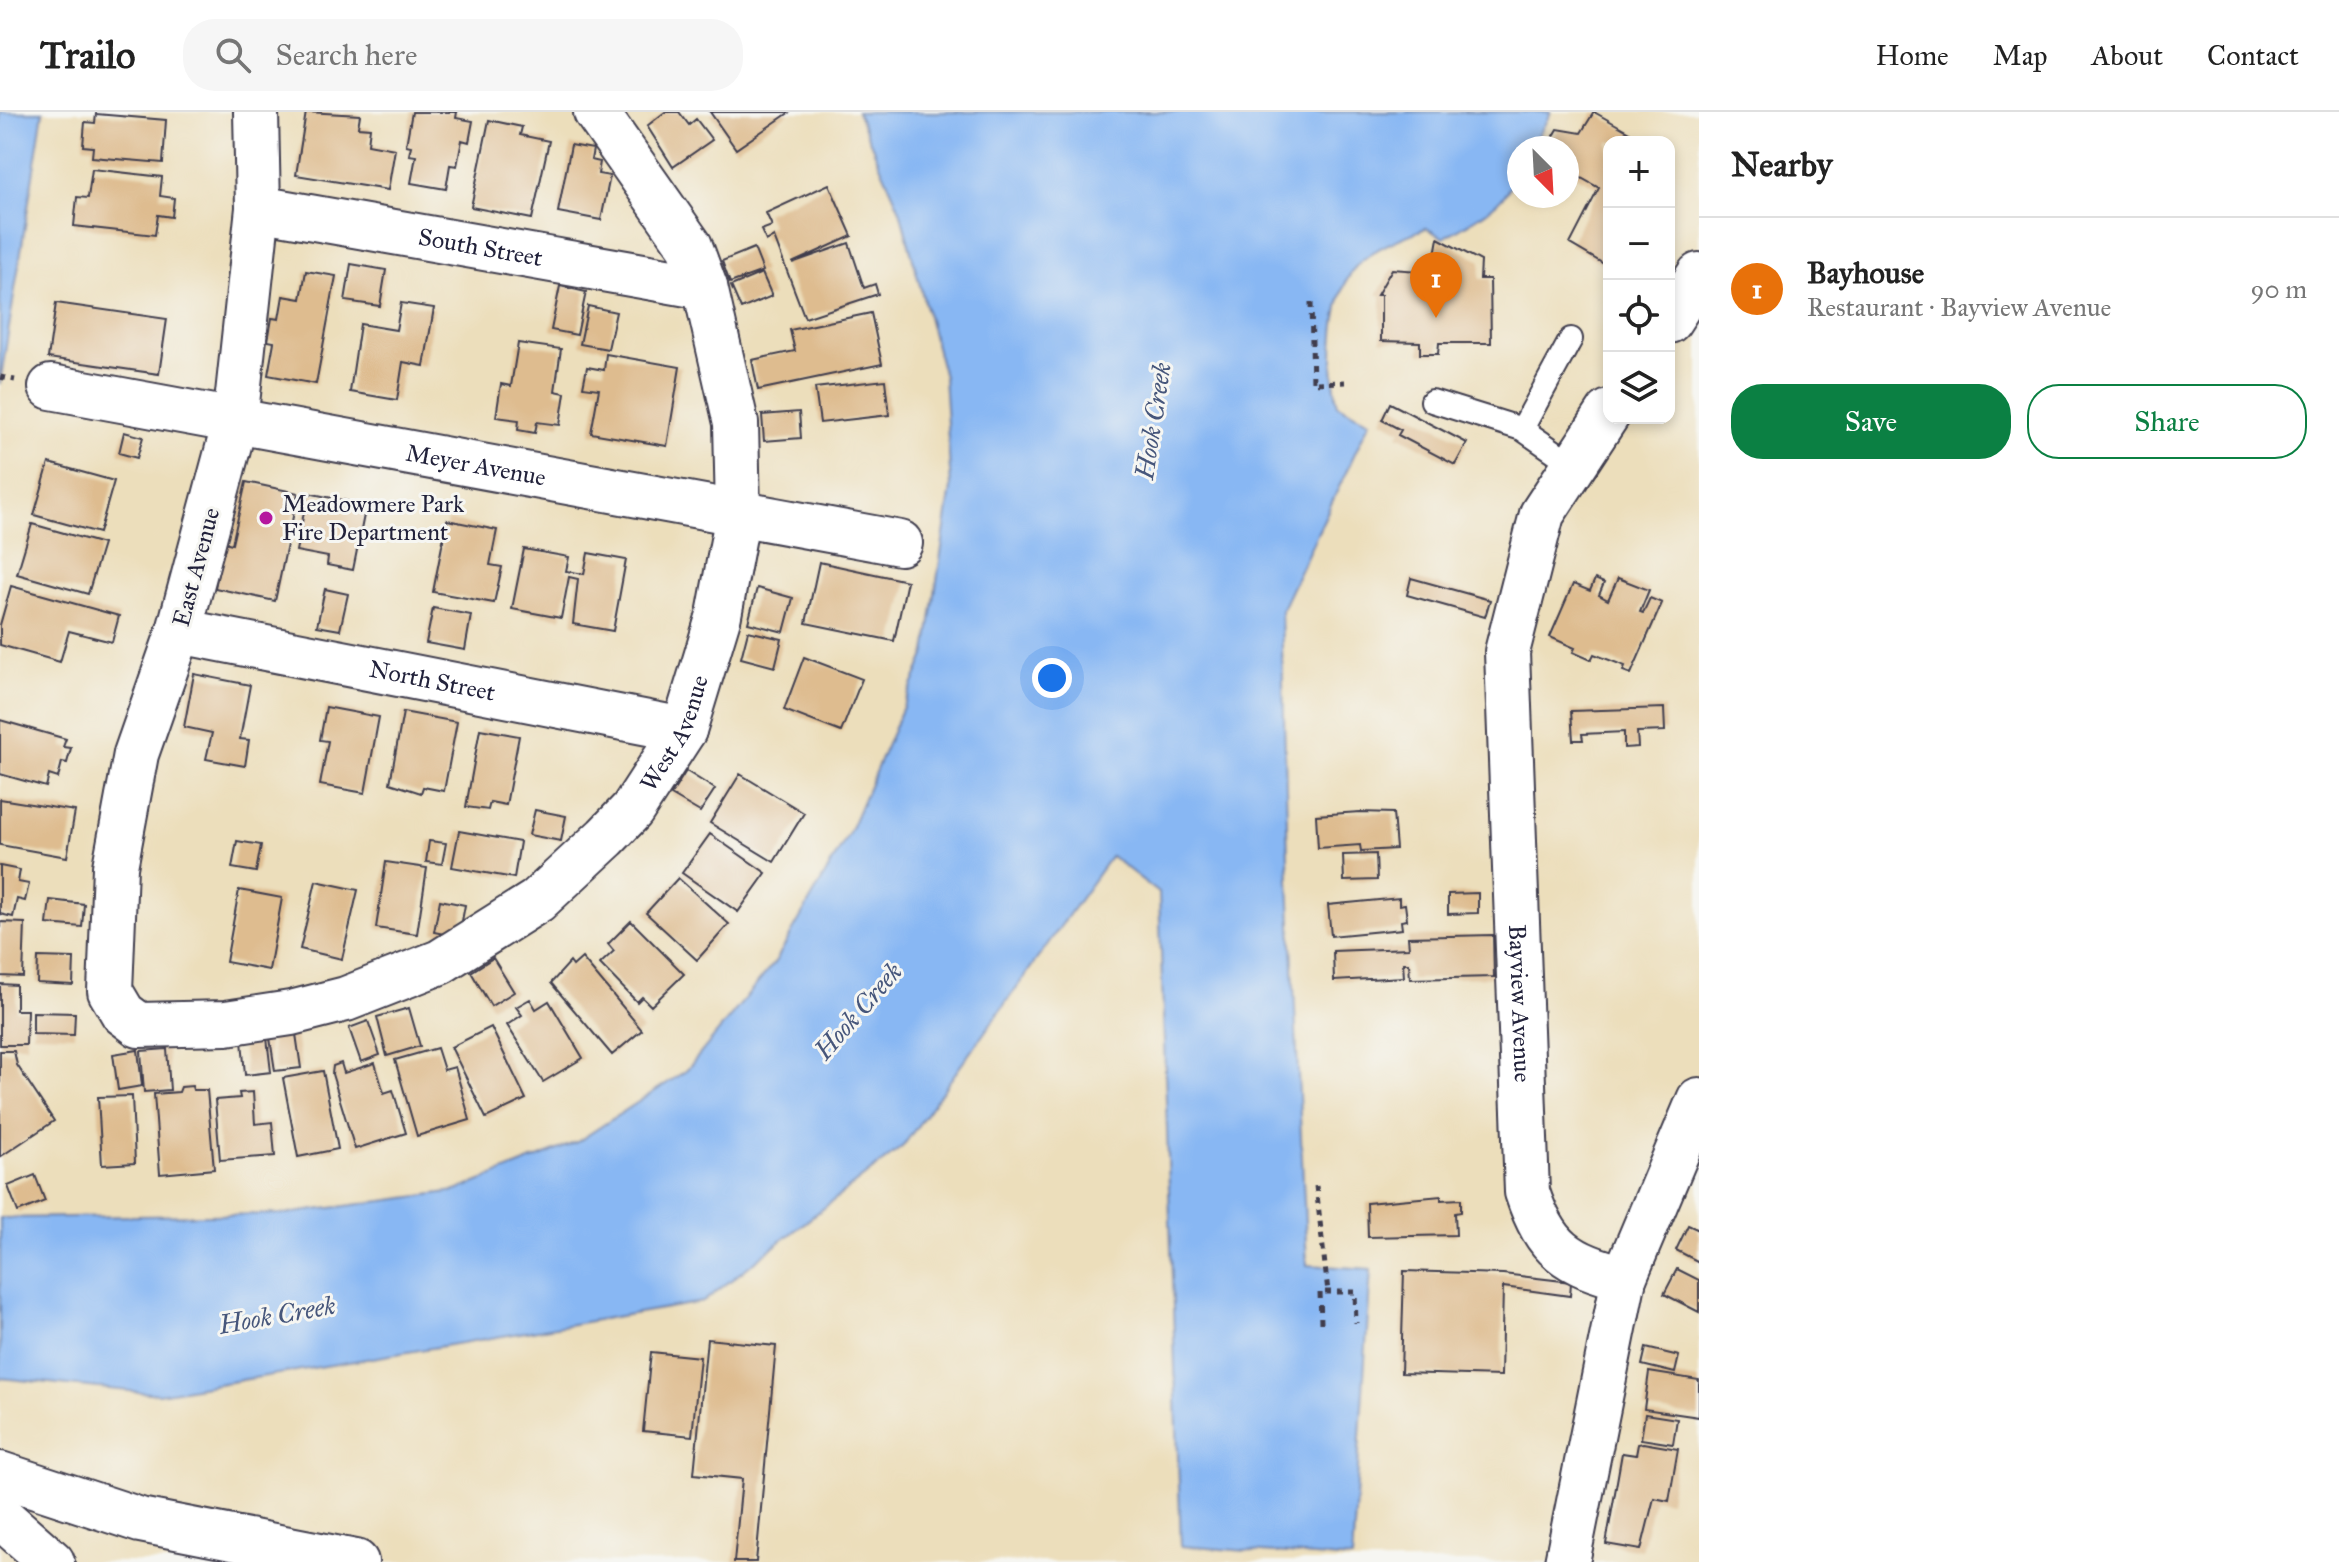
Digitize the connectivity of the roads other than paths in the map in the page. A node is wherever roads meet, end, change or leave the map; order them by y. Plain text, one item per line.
1 (256, 112) edge
2 (596, 112) edge
3 (258, 208) junction
4 (1699, 275) edge
5 (705, 287) junction
6 (1675, 312) edge
7 (1571, 339) dead end
8 (51, 387) dead end
9 (1432, 401) dead end
10 (1603, 421) edge
11 (235, 422) junction
12 (1522, 429) junction
13 (1574, 465) junction
14 (738, 514) junction
15 (900, 543) dead end
16 (179, 631) junction
17 (684, 730) junction
18 (123, 1013) joint
19 (1699, 1100) edge
20 (1624, 1278) junction
21 (0, 1474) edge
22 (0, 1516) edge
23 (52, 1562) edge
24 (356, 1562) edge
25 (1567, 1562) edge

1 - 3 main road, East Avenue
2 - 5 main road, West Avenue
3 - 5 main road, South Street
3 - 11 main road, East Avenue
4 - 6 main road
5 - 14 main road, West Avenue
7 - 12 lane
8 - 11 main road, Meyer Avenue
9 - 12 lane
10 - 13 main road, Bayview Avenue
11 - 14 main road, Meyer Avenue
11 - 16 main road, East Avenue
12 - 13 lane
13 - 20 main road, Bayview Avenue
14 - 15 main road, Meyer Avenue
14 - 17 main road, West Avenue
16 - 17 main road, North Street
16 - 18 main road, East Avenue
17 - 18 main road, West Avenue
19 - 20 main road
20 - 25 main road
21 - 24 main road
22 - 23 main road

